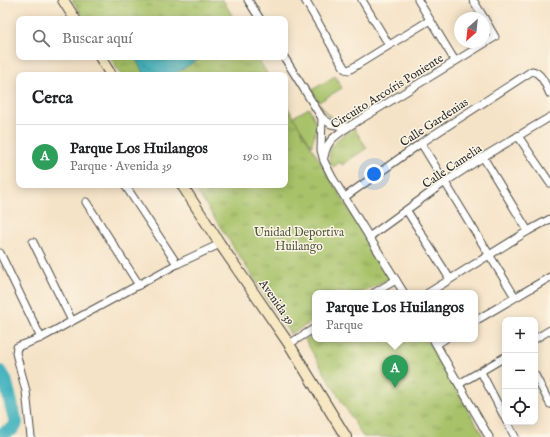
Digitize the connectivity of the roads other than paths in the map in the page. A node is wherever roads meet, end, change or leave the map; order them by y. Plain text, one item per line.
1 (63, 0) edge
2 (248, 0) edge
3 (306, 0) edge
4 (362, 0) edge
5 (418, 0) edge
6 (473, 0) edge
7 (480, 12) edge
8 (73, 16) edge
9 (258, 16) edge
10 (430, 20) junction
11 (490, 28) edge
12 (490, 40) edge
13 (389, 45) junction
14 (477, 48) edge
15 (102, 60) edge
16 (286, 60) edge
17 (455, 61) junction
18 (109, 72) edge
19 (550, 94) edge
20 (550, 117) edge
21 (322, 118) junction
22 (348, 127) junction
23 (518, 136) junction
24 (421, 143) junction
25 (483, 157) junction
26 (324, 162) junction
27 (445, 182) junction
28 (550, 182) edge
29 (127, 188) edge
30 (184, 188) edge
31 (345, 197) junction
32 (86, 202) dead end
33 (406, 211) junction
34 (550, 219) edge
35 (528, 232) junction
36 (369, 237) junction
37 (33, 242) dead end
38 (220, 244) junction
39 (0, 253) edge
40 (490, 255) junction
41 (177, 264) junction
42 (550, 277) edge
43 (450, 279) junction
44 (396, 280) junction
45 (139, 285) junction
46 (379, 290) edge
47 (402, 290) edge
48 (433, 290) edge
49 (515, 297) junction
50 (478, 319) edge
51 (72, 321) junction
52 (312, 330) edge
53 (550, 330) edge
54 (538, 337) edge
55 (41, 338) junction
56 (435, 342) edge
57 (289, 344) junction
58 (502, 359) edge
59 (481, 372) junction
60 (538, 381) edge
61 (459, 384) junction
62 (550, 404) edge
63 (502, 412) edge
64 (509, 425) edge
65 (31, 437) edge
66 (346, 437) edge
67 (489, 437) edge
68 (515, 437) edge

1 - 8 street
2 - 9 street
3 - 13 street
4 - 13 street
5 - 10 street
6 - 7 street
10 - 13 street
10 - 17 street
11 - 12 street, Circuito Arcoíris Poniente
14 - 17 street, Circuito Arcoíris Poniente
15 - 18 street
16 - 21 street
17 - 22 street, Circuito Arcoíris Poniente
19 - 24 street, Calle Gardenias
20 - 23 street, Calle Camelia
21 - 22 street
21 - 26 street
22 - 26 street, Circuito Arcoíris Poniente
23 - 25 street, Calle Camelia
23 - 28 street
24 - 27 street
24 - 31 street, Calle Gardenias
25 - 27 street, Calle Camelia
25 - 35 street
26 - 31 street
27 - 33 street, Calle Camelia
27 - 40 street
29 - 41 street
30 - 38 street, Avenida 39
31 - 36 street
32 - 45 street
33 - 36 street, Calle Camelia
33 - 43 street
34 - 35 street
35 - 40 street
36 - 44 street
37 - 51 street
38 - 41 street
38 - 57 street, Avenida 39
39 - 55 street
40 - 43 street
40 - 49 street
41 - 45 street
42 - 49 street
43 - 48 street
44 - 46 street
44 - 47 street
45 - 51 street
49 - 50 street
51 - 55 street
52 - 57 street
53 - 54 street
55 - 65 street
56 - 61 street
57 - 66 street, Avenida 39
58 - 59 street
59 - 61 street
59 - 63 street
60 - 62 street
61 - 67 street
64 - 68 street

